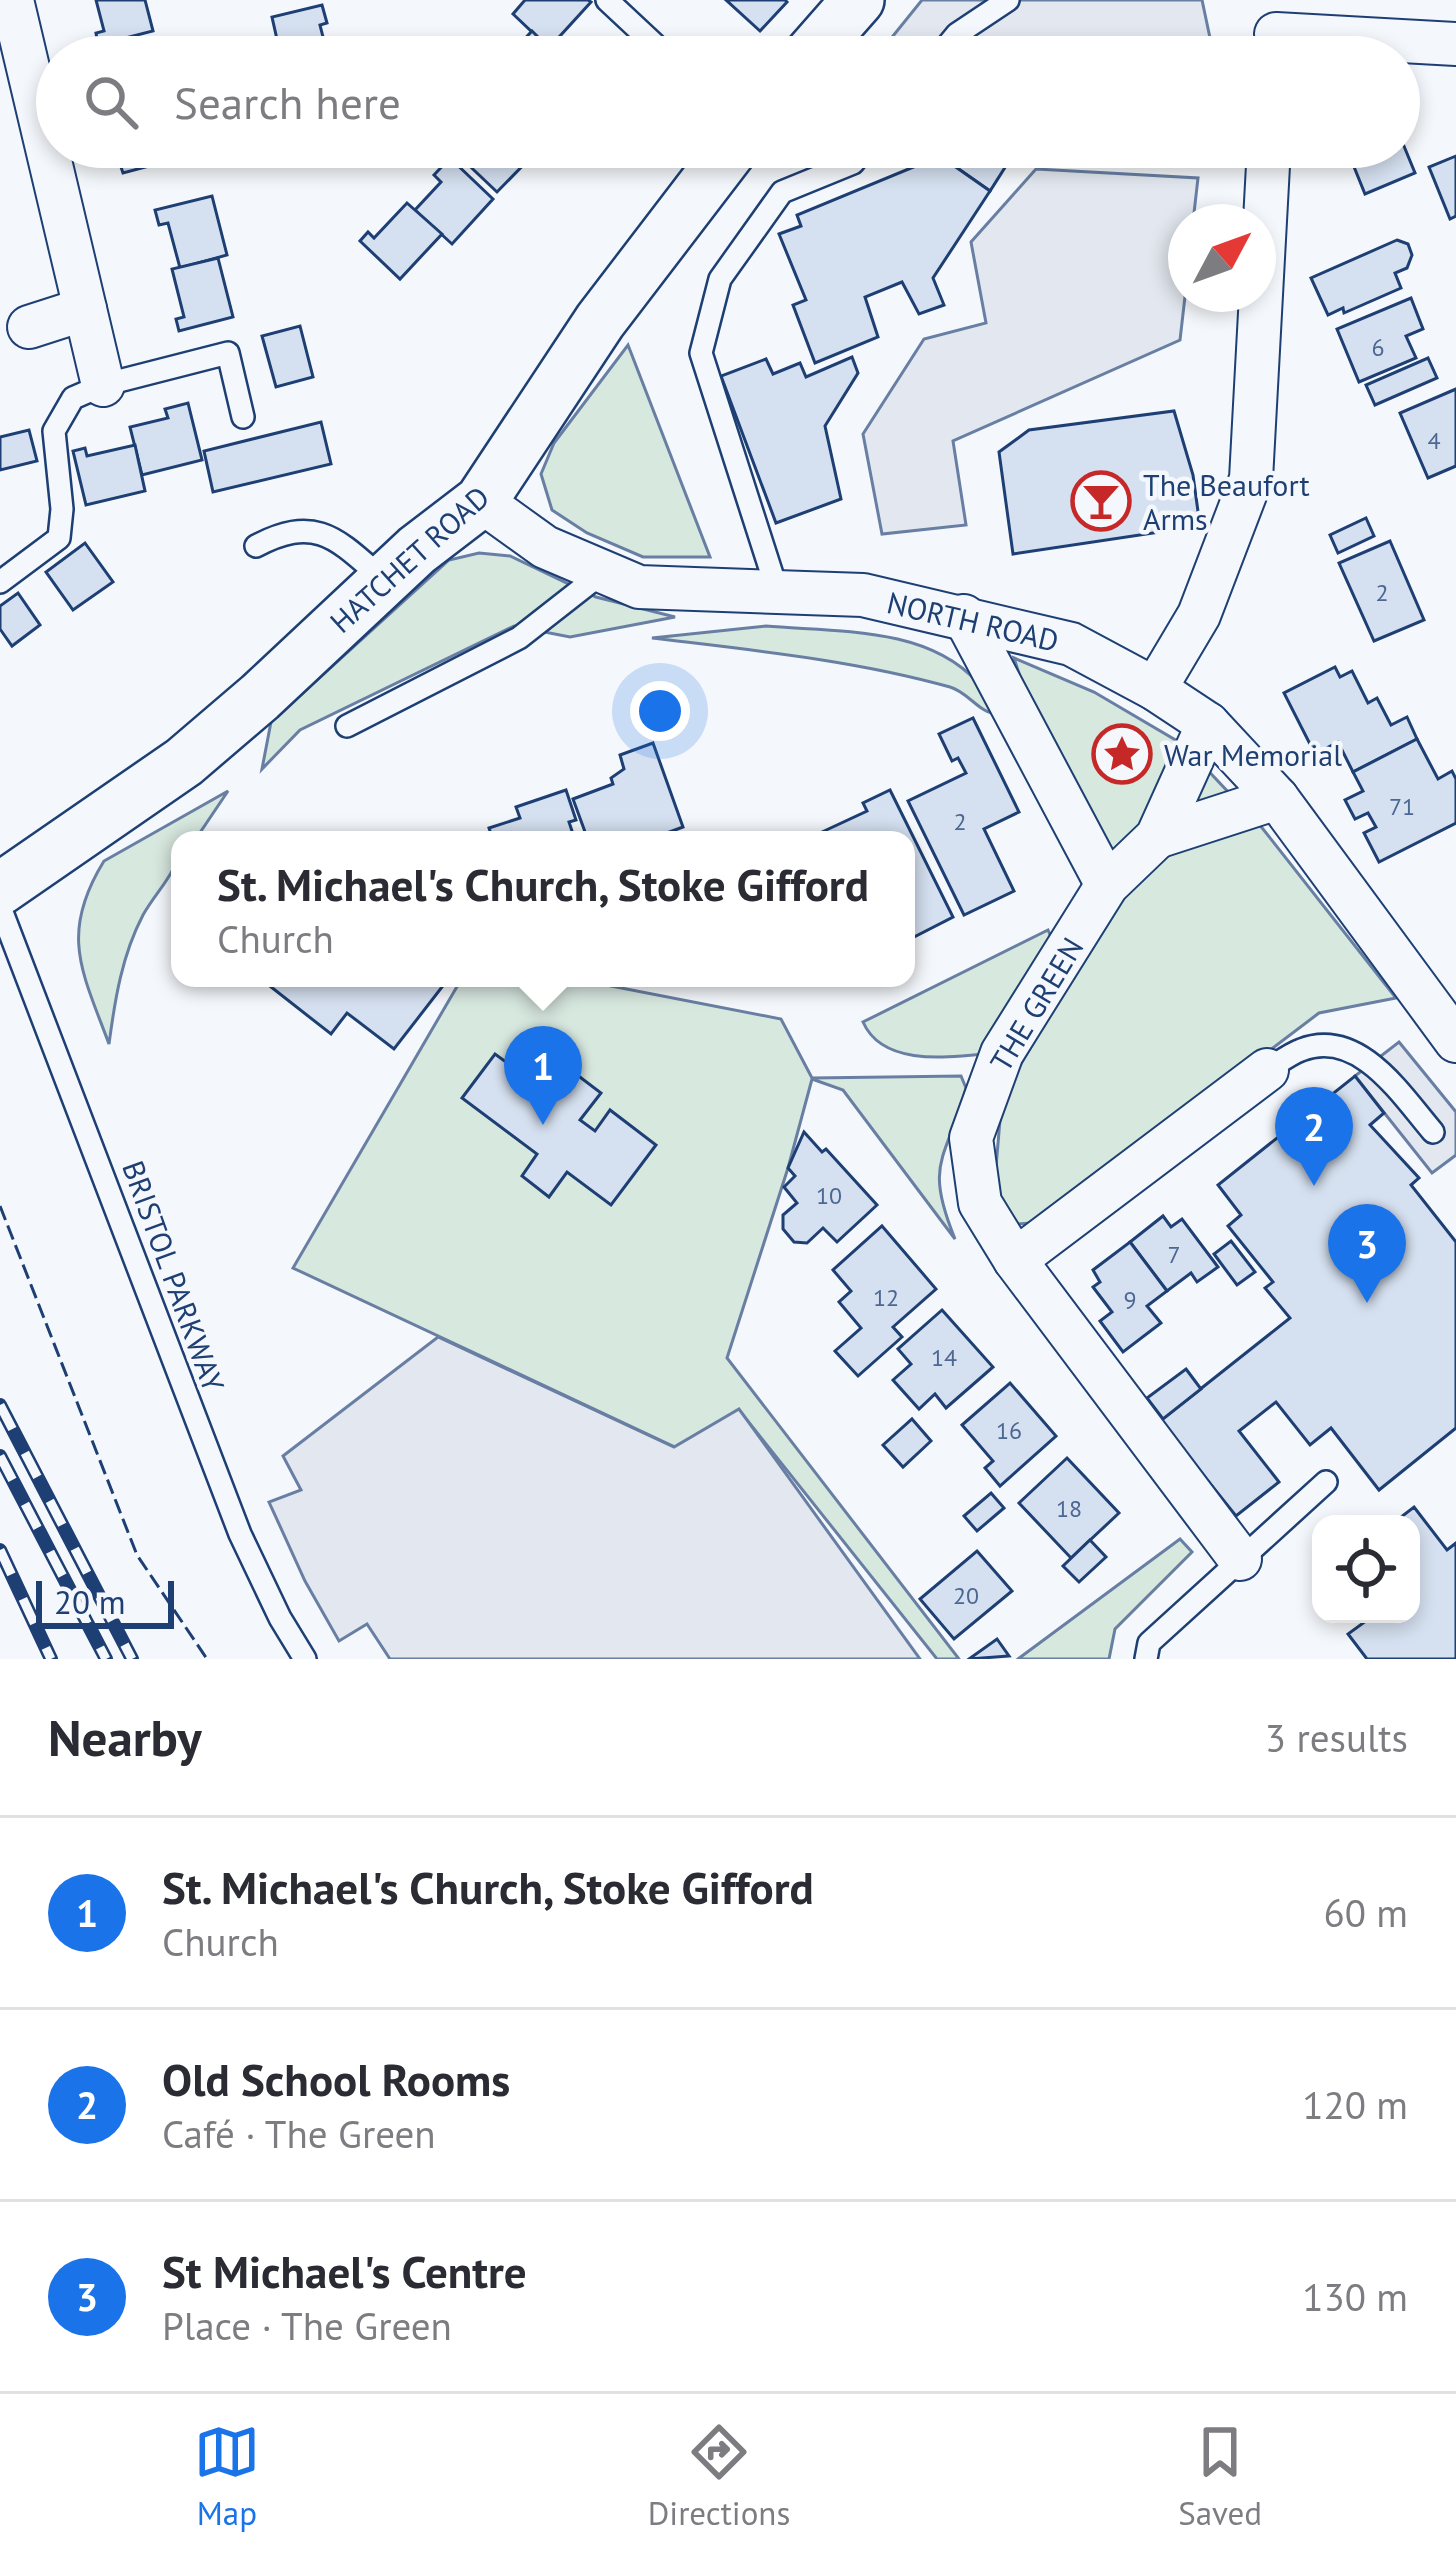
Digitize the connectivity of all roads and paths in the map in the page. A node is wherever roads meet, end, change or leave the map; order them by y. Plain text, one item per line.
1 (12, 0) edge
2 (607, 0) edge
3 (858, 0) edge
4 (1008, 0) edge
5 (1276, 30) edge
6 (646, 36) edge
7 (826, 36) edge
8 (955, 36) edge
9 (1353, 36) edge
10 (1420, 41) edge
11 (1456, 44) edge
12 (36, 102) edge
13 (52, 168) edge
14 (717, 168) edge
15 (841, 168) edge
16 (1268, 168) edge
17 (85, 309) junction
18 (28, 327) dead end
19 (103, 385) junction
20 (243, 417) dead end
21 (481, 501) junction
22 (256, 546) dead end
23 (602, 573) junction
24 (384, 580) junction
25 (0, 582) edge
26 (777, 590) junction
27 (964, 616) junction
28 (1155, 689) junction
29 (1208, 724) junction
30 (347, 726) dead end
31 (1277, 798) junction
32 (1157, 837) junction
33 (1107, 885) junction
34 (0, 889) edge
35 (0, 907) edge
36 (1456, 1040) edge
37 (1268, 1070) joint
38 (1433, 1132) dead end
39 (1015, 1260) junction
40 (1326, 1482) dead end
41 (1240, 1558) junction
42 (305, 1659) edge
43 (1146, 1659) edge

1 - 12 street
2 - 6 lane
3 - 7 street
4 - 8 lane
5 - 9 street
10 - 11 street
13 - 17 street
14 - 21 street, HATCHET ROAD
15 - 26 lane
16 - 28 street
17 - 18 street
17 - 19 street
19 - 20 lane
19 - 25 lane
21 - 23 street, NORTH ROAD
21 - 24 street, HATCHET ROAD
22 - 24 lane
23 - 26 street, NORTH ROAD
23 - 30 lane
24 - 34 street, HATCHET ROAD
26 - 27 street, NORTH ROAD
27 - 28 street, NORTH ROAD
27 - 33 street
28 - 29 street, NORTH ROAD
29 - 31 street, NORTH ROAD
29 - 32 street, THE GREEN
31 - 32 street, THE GREEN
31 - 36 street, NORTH ROAD
32 - 33 street, THE GREEN
33 - 39 street, THE GREEN
35 - 42 lane, BRISTOL PARKWAY
37 - 38 lane
37 - 39 street
39 - 41 street, THE GREEN
40 - 41 lane
41 - 43 lane

